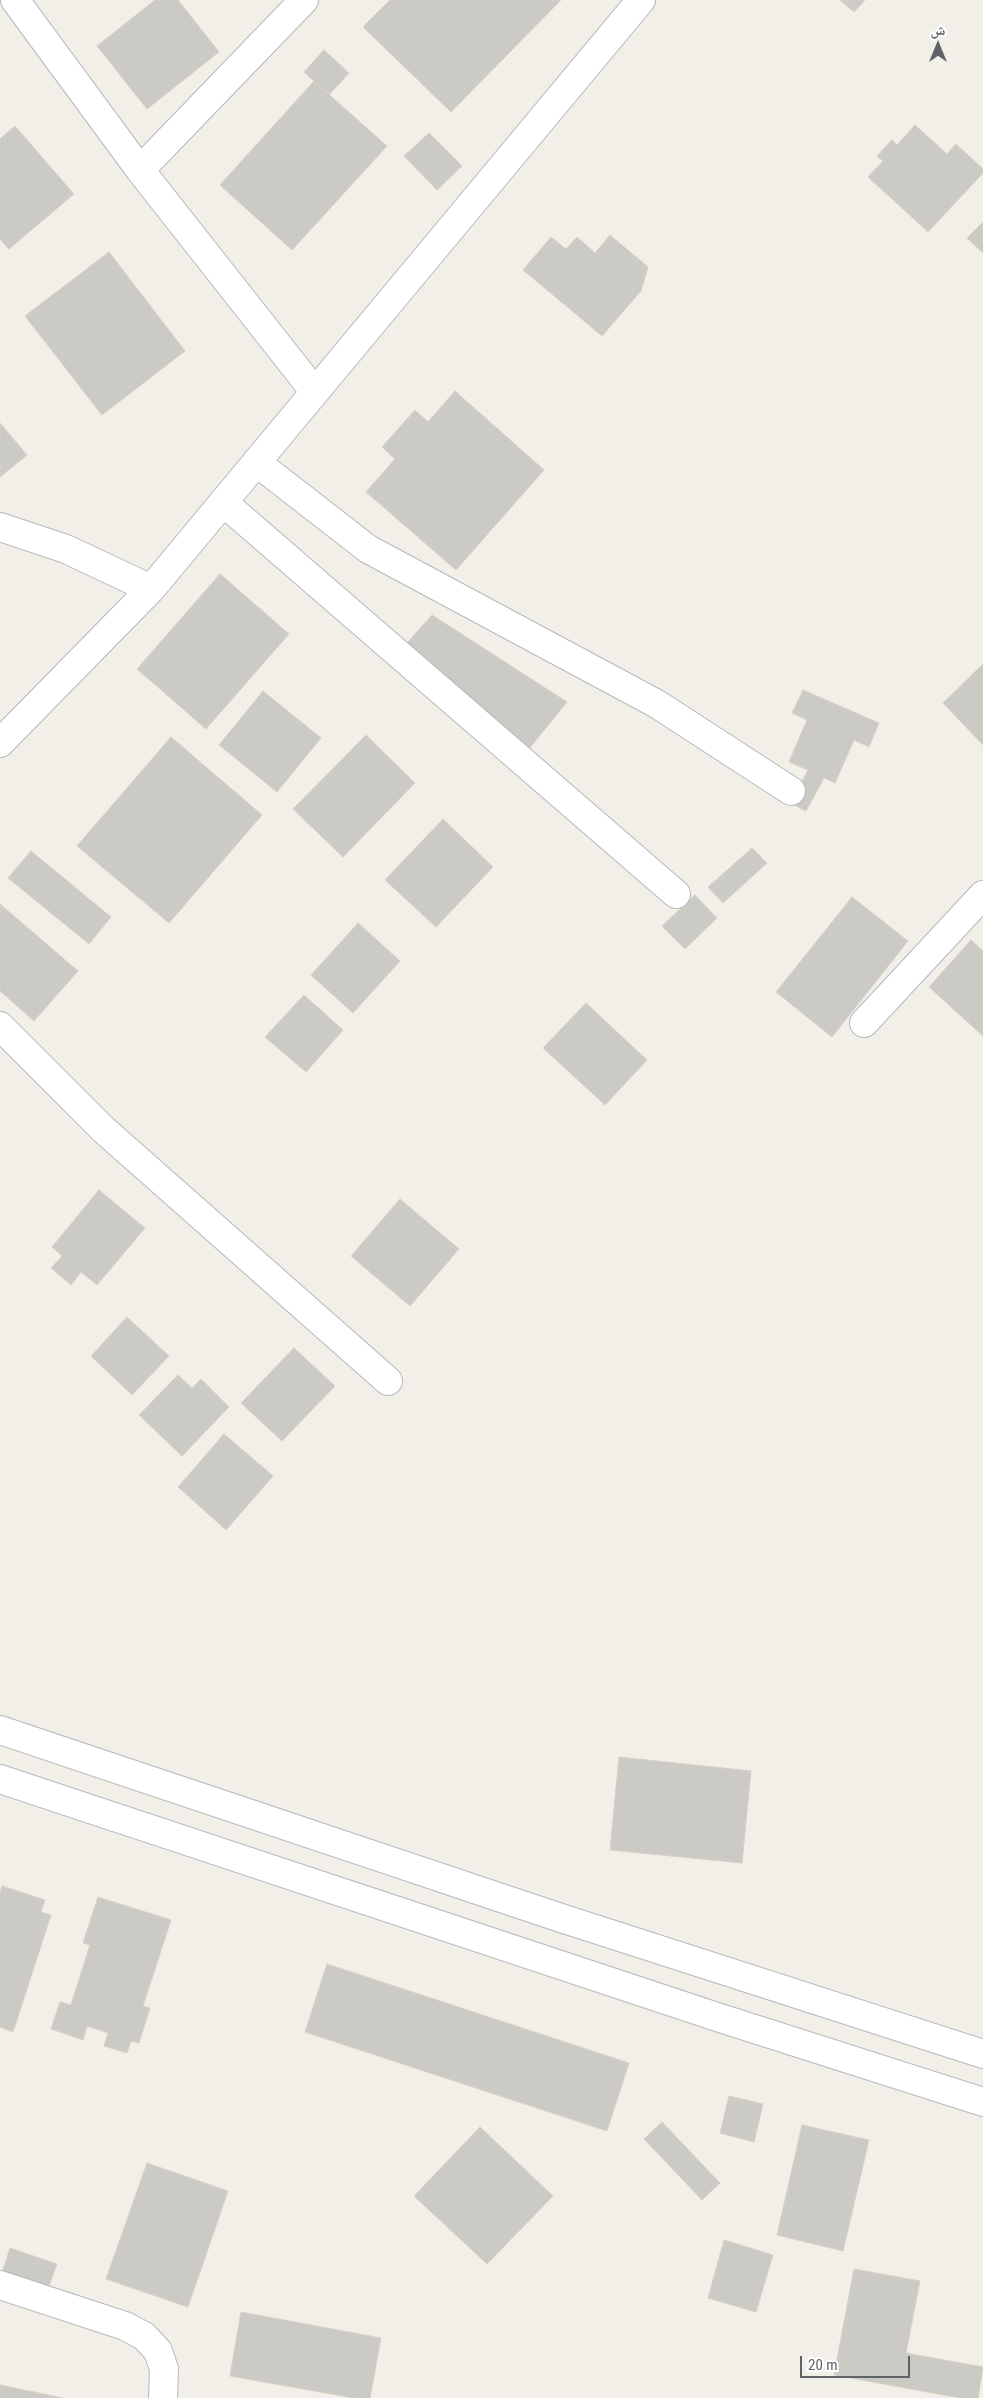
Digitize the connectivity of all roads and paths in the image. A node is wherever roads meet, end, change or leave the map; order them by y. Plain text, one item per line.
1 (15, 0) edge
2 (304, 0) edge
3 (641, 0) edge
4 (140, 170) junction
5 (314, 391) junction
6 (256, 462) junction
7 (223, 502) junction
8 (0, 527) edge
9 (151, 589) junction
10 (0, 743) edge
11 (791, 791) dead end
12 (676, 894) dead end
13 (983, 896) edge
14 (864, 1023) dead end
15 (0, 1026) edge
16 (388, 1381) dead end
17 (0, 1730) edge
18 (0, 1779) edge
19 (983, 2054) edge
20 (983, 2102) edge
21 (0, 2285) edge
22 (163, 2398) edge

1 - 4 street
2 - 4 street
3 - 5 street
4 - 5 street
5 - 6 street
6 - 7 street
6 - 11 street
7 - 9 street
7 - 12 street
8 - 9 street
9 - 10 street
13 - 14 street
15 - 16 street
17 - 19 street
18 - 20 street
21 - 22 street

